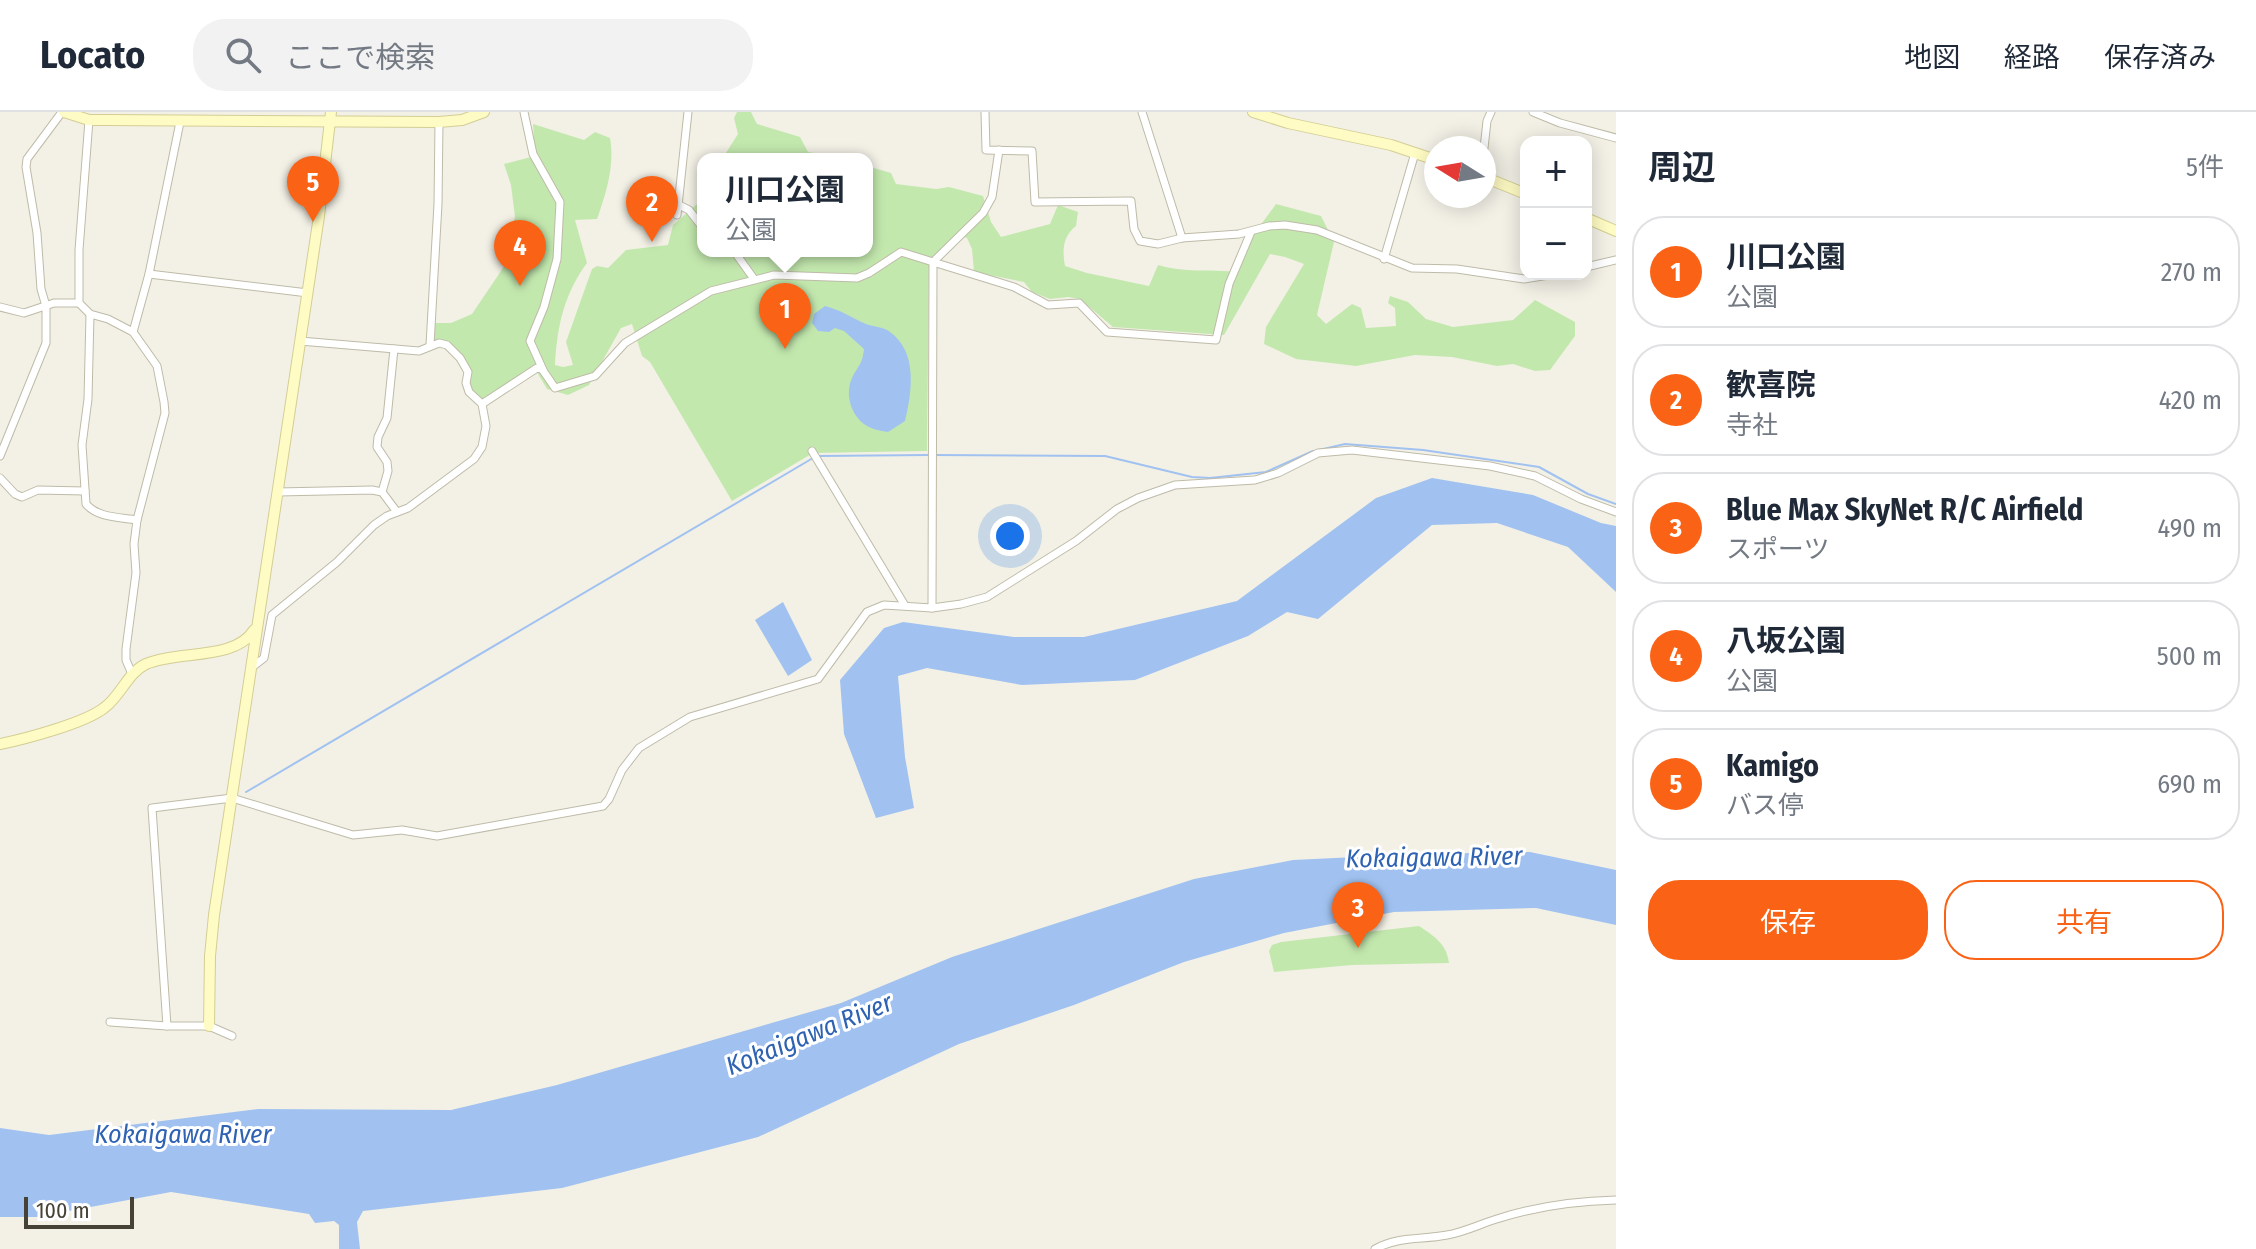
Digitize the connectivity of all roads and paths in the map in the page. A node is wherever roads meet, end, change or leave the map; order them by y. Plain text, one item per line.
1 (524, 112) edge
2 (688, 112) edge
3 (985, 112) edge
4 (1142, 112) edge
5 (1253, 112) edge
6 (1491, 112) edge
7 (1533, 112) edge
8 (67, 113) edge
9 (476, 113) edge
10 (330, 117) edge
11 (177, 118) edge
12 (89, 120) junction
13 (439, 122) junction
14 (1485, 136) edge
15 (1616, 138) edge
16 (999, 150) junction
17 (1415, 153) junction
18 (1424, 156) edge
19 (1496, 182) edge
20 (1520, 192) edge
21 (679, 205) junction
22 (677, 215) dead end
23 (697, 220) edge
24 (1592, 221) edge
25 (1616, 231) edge
26 (1251, 232) junction
27 (1182, 238) junction
28 (738, 257) edge
29 (1384, 259) junction
30 (1616, 260) edge
31 (933, 262) junction
32 (1592, 266) edge
33 (149, 274) junction
34 (754, 279) junction
35 (1520, 279) edge
36 (308, 293) junction
37 (79, 303) junction
38 (46, 306) junction
39 (0, 307) edge
40 (90, 314) junction
41 (133, 332) junction
42 (300, 341) junction
43 (430, 345) junction
44 (394, 349) junction
45 (543, 370) junction
46 (482, 404) junction
47 (812, 451) dead end
48 (0, 456) edge
49 (0, 478) edge
50 (85, 491) junction
51 (278, 492) junction
52 (382, 492) junction
53 (397, 512) junction
54 (1616, 512) edge
55 (137, 520) junction
56 (904, 604) junction
57 (932, 608) junction
58 (258, 625) junction
59 (251, 668) junction
60 (132, 674) junction
61 (0, 744) edge
62 (232, 798) junction
63 (110, 1022) dead end
64 (167, 1026) junction
65 (209, 1026) junction
66 (232, 1036) dead end
67 (1616, 1200) edge
68 (1375, 1249) edge

1 - 45 street
2 - 21 street
3 - 16 street
4 - 27 street
5 - 17 street
6 - 14 street
7 - 15 street
8 - 12 street
8 - 38 street
9 - 13 street
10 - 11 street
10 - 13 street
10 - 36 street
11 - 12 street
11 - 33 street
12 - 37 street
13 - 43 street
16 - 27 street
16 - 31 street
17 - 18 street
17 - 29 street
19 - 20 street
21 - 22 street
21 - 23 street
24 - 25 street
26 - 27 street
26 - 29 street
26 - 31 street
28 - 34 street
29 - 35 street
30 - 32 street
31 - 34 street
31 - 57 street
33 - 36 street
33 - 41 street
34 - 45 street
36 - 42 street
37 - 38 street
37 - 40 street
38 - 39 street
38 - 48 street
40 - 41 street
40 - 50 street
41 - 55 street
42 - 44 street
42 - 51 street
43 - 44 street
43 - 46 street
44 - 52 street
45 - 46 street
46 - 53 street
47 - 56 street
49 - 50 street
50 - 55 street
51 - 52 street
51 - 58 street
52 - 53 street
53 - 59 street
54 - 57 street
55 - 60 street
56 - 57 street
56 - 62 street
58 - 59 street
58 - 60 street
59 - 62 street
60 - 61 street
62 - 64 street
62 - 65 street
63 - 64 street
64 - 65 street
65 - 66 street
67 - 68 street

